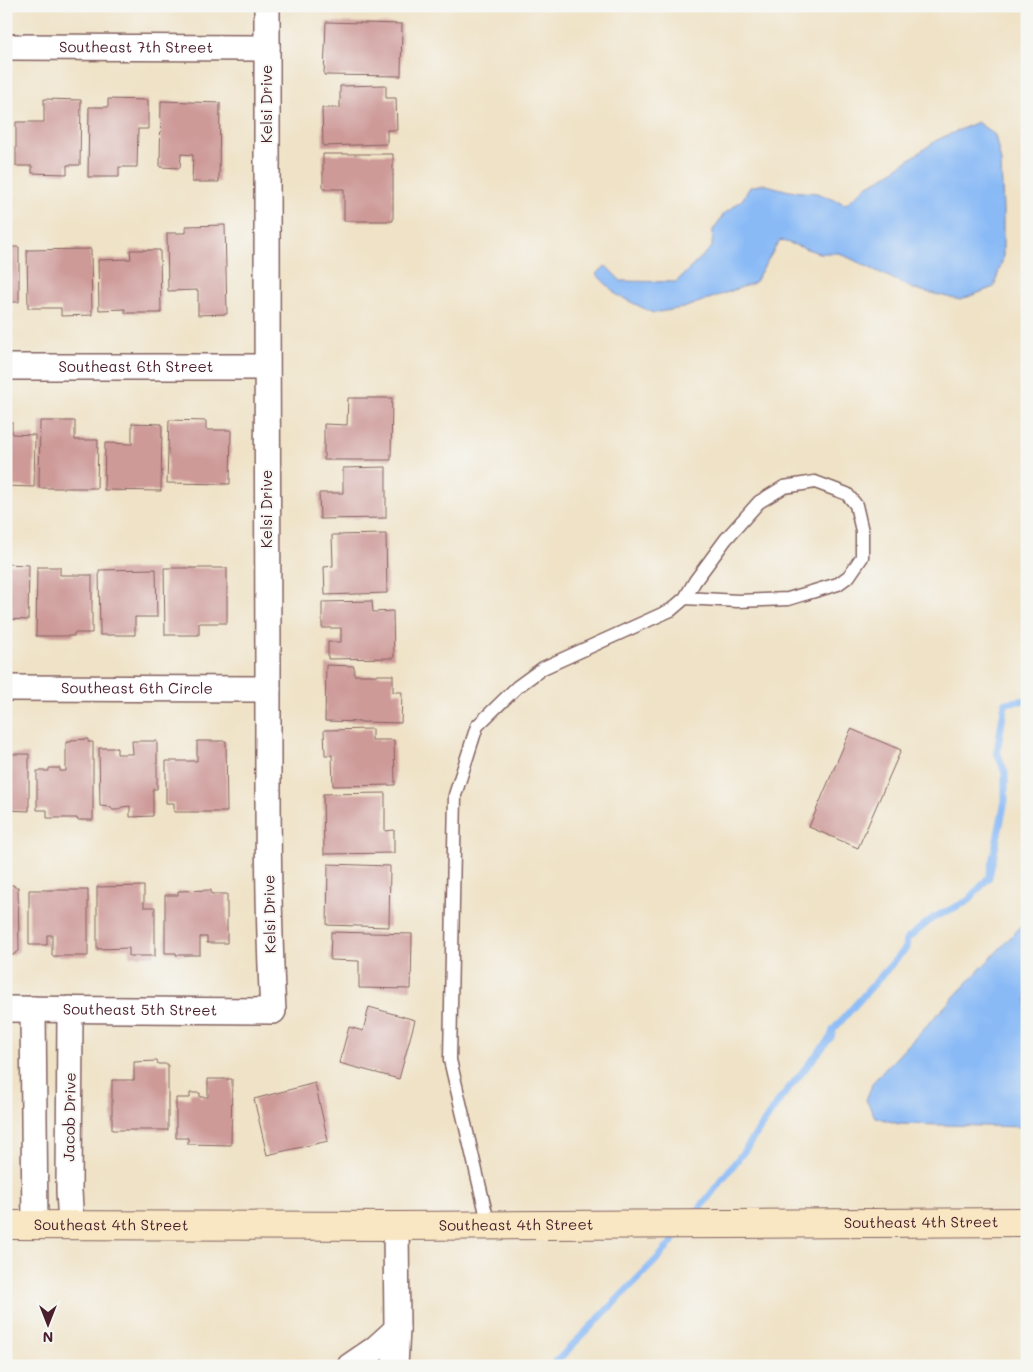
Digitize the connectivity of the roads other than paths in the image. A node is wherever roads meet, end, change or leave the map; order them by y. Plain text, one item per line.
1 (267, 6) edge
2 (6, 47) edge
3 (267, 48) junction
4 (6, 367) edge
5 (266, 367) junction
6 (685, 598) junction
7 (6, 688) edge
8 (268, 689) junction
9 (6, 1009) edge
10 (33, 1009) junction
11 (70, 1009) junction
12 (273, 1011) joint
13 (1027, 1222) edge
14 (6, 1225) edge
15 (35, 1225) junction
16 (71, 1225) junction
17 (396, 1226) junction
18 (489, 1226) junction
19 (397, 1330) junction
20 (350, 1366) edge
21 (394, 1366) edge

1 - 3 street, Kelsi Drive
2 - 3 street, Southeast 7th Street
3 - 5 street, Kelsi Drive
4 - 5 street, Southeast 6th Street
5 - 8 street, Kelsi Drive
6 - 6 lane
6 - 18 lane
7 - 8 street, Southeast 6th Circle
8 - 12 street, Kelsi Drive
9 - 10 street, Southeast 5th Street
10 - 11 street, Southeast 5th Street
10 - 15 street
11 - 12 street, Southeast 5th Street
11 - 16 street, Jacob Drive
13 - 18 main road, Southeast 4th Street
14 - 15 main road, Southeast 4th Street
15 - 16 main road, Southeast 4th Street
16 - 17 main road, Southeast 4th Street
17 - 18 main road, Southeast 4th Street
17 - 19 street
19 - 20 street
19 - 21 street

